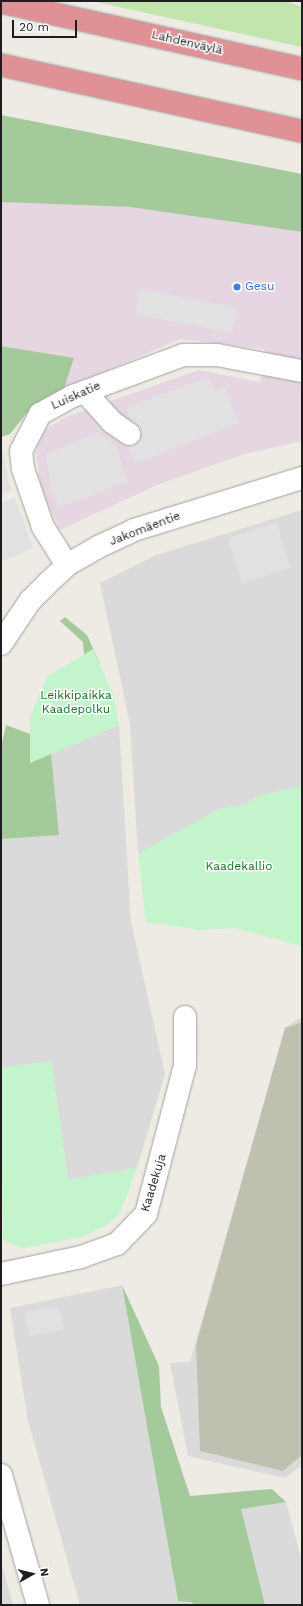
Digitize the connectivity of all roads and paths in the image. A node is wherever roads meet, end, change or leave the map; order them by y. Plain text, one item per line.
1 (1, 2) edge
2 (1, 65) edge
3 (302, 69) edge
4 (302, 132) edge
5 (302, 371) edge
6 (85, 392) junction
7 (129, 434) dead end
8 (302, 478) edge
9 (67, 565) junction
10 (1, 644) edge
11 (185, 1017) dead end
12 (1, 1274) edge
13 (1, 1475) edge
14 (38, 1605) edge

1 - 3 highway, Lahdenväylä
2 - 4 highway
5 - 6 street, Luiskatie
6 - 7 street
6 - 9 street, Luiskatie
8 - 9 street, Jakomäentie
9 - 10 street, Jakomäentie
11 - 12 street, Kaadekuja
13 - 14 street

